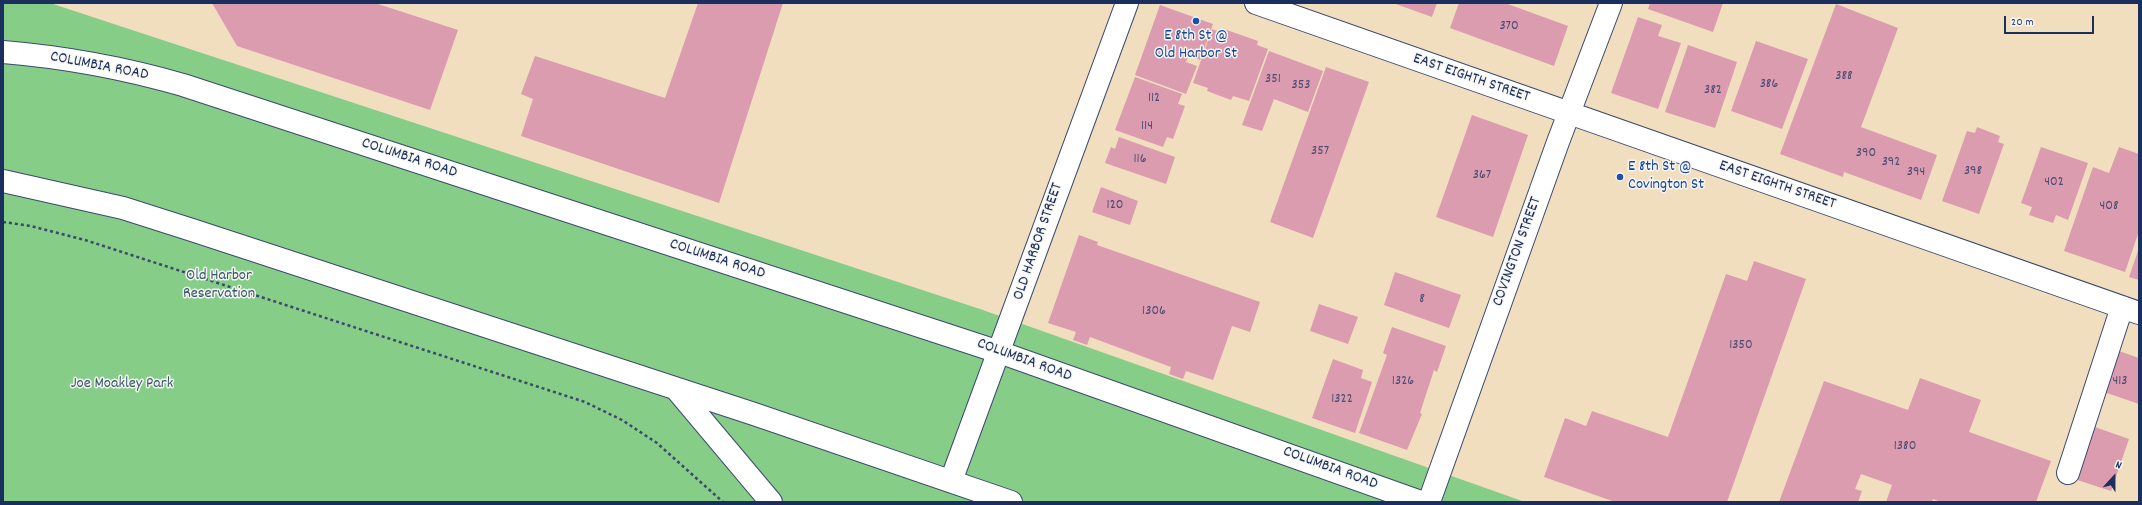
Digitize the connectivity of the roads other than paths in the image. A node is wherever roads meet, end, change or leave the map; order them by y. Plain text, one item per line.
1 (1127, 3) edge
2 (1256, 3) edge
3 (1611, 3) edge
4 (3, 52) edge
5 (1569, 112) junction
6 (3, 181) edge
7 (2131, 310) edge
8 (999, 352) junction
9 (676, 389) junction
10 (2068, 473) dead end
11 (951, 481) junction
12 (771, 502) edge
13 (1011, 502) edge
14 (1421, 502) edge
15 (1428, 502) edge

1 - 8 main road, OLD HARBOR STREET
2 - 5 main road, EAST EIGHTH STREET
3 - 5 main road, COVINGTON STREET
4 - 8 main road, COLUMBIA ROAD
5 - 7 main road, EAST EIGHTH STREET
5 - 15 main road, COVINGTON STREET
6 - 9 main road
7 - 10 main road
8 - 11 main road, OLD HARBOR STREET
8 - 14 main road, COLUMBIA ROAD
9 - 11 main road
9 - 12 main road
11 - 13 main road

